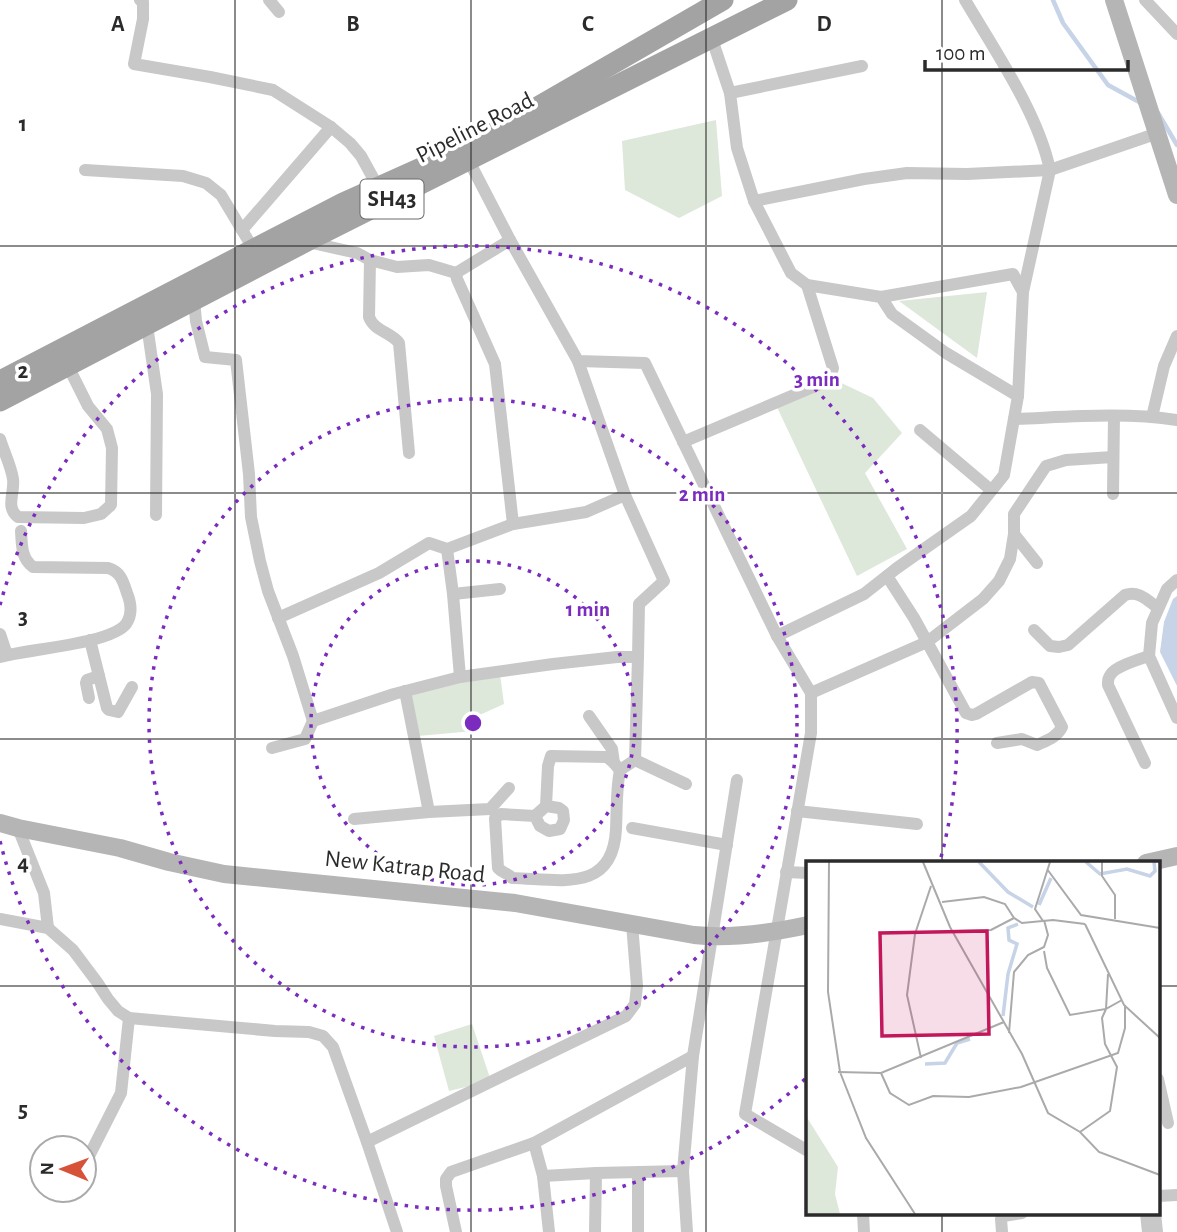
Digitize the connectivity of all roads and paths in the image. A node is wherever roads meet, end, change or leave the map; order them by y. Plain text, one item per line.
1 (139, 0) edge
2 (269, 0) edge
3 (723, 0) edge
4 (965, 0) edge
5 (1114, 0) edge
6 (1144, 0) edge
7 (780, 1) edge
8 (279, 12) dead end
9 (1177, 34) edge
10 (712, 39) junction
11 (862, 66) dead end
12 (730, 93) junction
13 (331, 127) junction
14 (1157, 130) junction
15 (1172, 150) edge
16 (469, 161) junction
17 (85, 170) dead end
18 (1050, 170) junction
19 (378, 187) junction
20 (1177, 195) edge
21 (754, 201) junction
22 (242, 230) junction
23 (510, 240) junction
24 (307, 241) junction
25 (254, 250) junction
26 (370, 260) junction
27 (456, 273) junction
28 (807, 285) junction
29 (1023, 292) junction
30 (881, 297) junction
31 (194, 300) junction
32 (147, 325) junction
33 (1177, 336) edge
34 (578, 361) junction
35 (68, 366) junction
36 (0, 381) edge
37 (1018, 396) junction
38 (0, 401) edge
39 (1114, 416) junction
40 (1152, 416) junction
41 (1014, 419) junction
42 (1177, 420) edge
43 (920, 430) dead end
44 (0, 439) edge
45 (683, 442) junction
46 (409, 453) dead end
47 (1113, 457) junction
48 (992, 490) junction
49 (1113, 494) dead end
50 (625, 495) junction
51 (156, 514) dead end
52 (513, 524) junction
53 (21, 531) dead end
54 (1014, 534) junction
55 (447, 549) junction
56 (1037, 564) dead end
57 (887, 576) junction
58 (1177, 580) edge
59 (500, 589) dead end
60 (453, 594) junction
61 (1158, 608) junction
62 (278, 618) junction
63 (1034, 630) dead end
64 (0, 634) edge
65 (777, 636) junction
66 (90, 640) junction
67 (927, 642) junction
68 (3, 656) edge
69 (1149, 656) junction
70 (638, 657) junction
71 (99, 676) junction
72 (460, 677) junction
73 (132, 687) dead end
74 (405, 691) junction
75 (811, 693) junction
76 (89, 698) dead end
77 (589, 716) dead end
78 (1177, 718) edge
79 (313, 721) junction
80 (997, 743) dead end
81 (272, 748) dead end
82 (635, 760) junction
83 (1145, 763) dead end
84 (617, 766) junction
85 (737, 780) dead end
86 (685, 784) dead end
87 (509, 788) dead end
88 (546, 806) junction
89 (429, 811) junction
90 (797, 811) junction
91 (536, 816) junction
92 (354, 819) dead end
93 (0, 822) edge
94 (916, 824) dead end
95 (18, 828) junction
96 (632, 828) dead end
97 (727, 845) junction
98 (1177, 856) edge
99 (1155, 861) edge
100 (786, 872) junction
101 (806, 873) edge
102 (0, 919) edge
103 (632, 924) junction
104 (806, 925) edge
105 (48, 928) junction
106 (776, 932) junction
107 (712, 937) junction
108 (129, 1018) junction
109 (693, 1056) junction
110 (1160, 1088) edge
111 (1168, 1123) dead end
112 (98, 1138) edge
113 (367, 1142) junction
114 (534, 1143) junction
115 (806, 1150) edge
116 (683, 1171) junction
117 (638, 1172) junction
118 (596, 1174) junction
119 (543, 1176) junction
120 (863, 1214) edge
121 (1146, 1214) edge
122 (1155, 1214) edge
123 (1004, 1215) edge
124 (397, 1232) edge
125 (456, 1232) edge
126 (549, 1232) edge
127 (595, 1232) edge
128 (638, 1232) edge
129 (687, 1232) edge
130 (864, 1232) edge
131 (1002, 1232) edge
132 (1148, 1232) edge
133 (1157, 1232) edge

1 - 13 street
2 - 8 street
3 - 19 main road, Pipeline Road / SH43
4 - 18 street
5 - 14 street
6 - 9 street
7 - 10 main road, Pipeline Road / SH43
10 - 12 street
10 - 16 main road, Pipeline Road / SH43
11 - 12 street
12 - 21 street
13 - 19 street
13 - 22 street
14 - 15 street
14 - 18 street
15 - 20 street
16 - 23 street
16 - 24 main road, Pipeline Road / SH43
17 - 22 street
18 - 21 street
18 - 29 street
19 - 25 main road, Pipeline Road / SH43
21 - 28 street
22 - 25 street
23 - 27 street
23 - 34 street
24 - 26 street
24 - 31 main road, Pipeline Road / SH43
25 - 36 main road, Pipeline Road / SH43
26 - 27 street
26 - 46 street
27 - 52 street
28 - 30 street
28 - 45 street
29 - 30 street
29 - 37 street
30 - 37 street
31 - 32 main road, Pipeline Road / SH43
31 - 62 street
32 - 35 main road, Pipeline Road / SH43
32 - 51 street
33 - 40 street
34 - 45 street
34 - 50 street
35 - 38 main road, Pipeline Road / SH43
35 - 44 street
37 - 41 street
39 - 40 street
39 - 41 street
39 - 47 street
40 - 42 street
41 - 48 street
43 - 48 street
45 - 65 street
47 - 49 street
47 - 54 street
48 - 57 street
50 - 52 street
50 - 70 street
52 - 55 street
53 - 66 street
54 - 56 street
54 - 67 street
55 - 60 street
55 - 62 street
57 - 65 street
57 - 67 street
58 - 61 street
59 - 60 street
60 - 72 street
61 - 63 street
61 - 69 street
62 - 79 street
64 - 68 street
65 - 75 street
66 - 68 street
66 - 71 street
67 - 75 street
67 - 80 street
69 - 78 street
69 - 83 street
70 - 72 street
70 - 82 street
71 - 73 street
71 - 76 street
72 - 74 street
74 - 79 street
74 - 89 street
75 - 90 street
77 - 84 street
79 - 81 street
82 - 84 street
82 - 86 street
84 - 88 street
84 - 91 street
85 - 97 street
87 - 89 street
88 - 91 street
88 - 91 street
89 - 92 street
90 - 94 street
90 - 100 street
93 - 95 street, New Katrap Road
95 - 103 street, New Katrap Road
95 - 105 street
96 - 97 street
97 - 107 street
98 - 99 street
100 - 101 street
100 - 106 street
102 - 105 street
103 - 107 street, New Katrap Road
103 - 113 street
104 - 106 street, New Katrap Road
105 - 108 street
106 - 107 street, New Katrap Road
106 - 115 street
107 - 109 street
108 - 112 street
108 - 113 street
109 - 114 street
109 - 116 street
110 - 111 street
113 - 124 street
114 - 119 street
114 - 125 street
116 - 117 street
116 - 129 street
117 - 118 street
117 - 128 street
118 - 119 street
118 - 127 street
119 - 126 street
120 - 130 street
121 - 132 street
122 - 133 street
123 - 131 street

